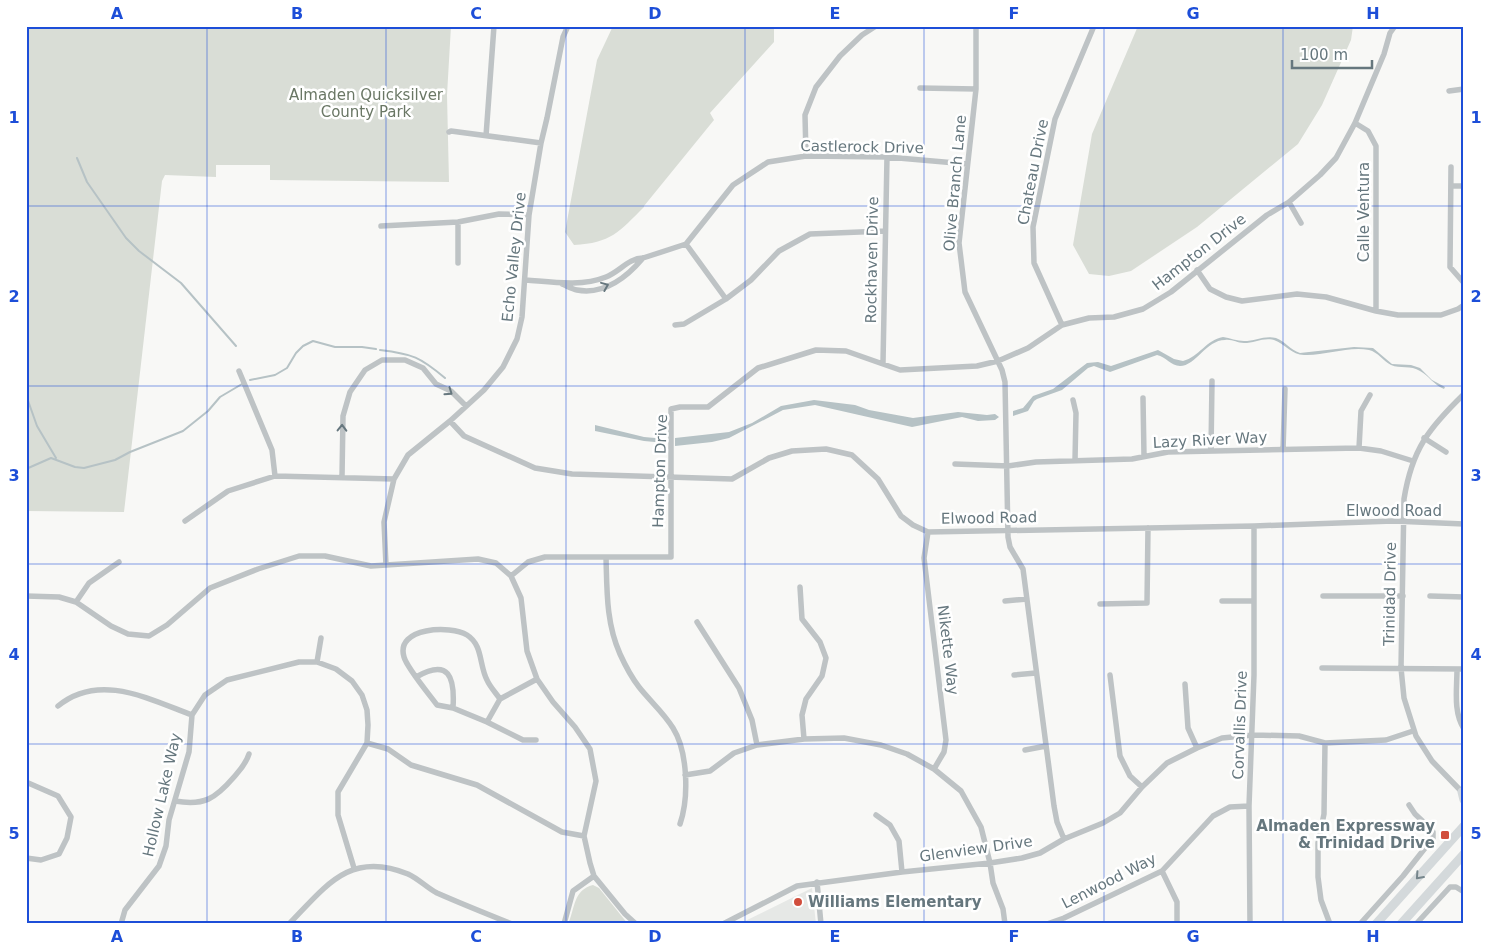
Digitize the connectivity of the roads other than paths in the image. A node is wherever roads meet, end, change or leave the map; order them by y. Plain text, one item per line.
1 (494, 26) edge
2 (568, 26) edge
3 (876, 26) edge
4 (976, 26) edge
5 (1094, 26) edge
6 (1395, 26) edge
7 (920, 88) dead end
8 (976, 89) junction
9 (1464, 89) edge
10 (1449, 92) dead end
11 (1355, 123) junction
12 (449, 132) dead end
13 (486, 136) junction
14 (540, 143) junction
15 (806, 156) junction
16 (887, 157) junction
17 (967, 164) junction
18 (1451, 167) dead end
19 (1451, 186) junction
20 (1464, 186) edge
21 (1288, 202) junction
22 (529, 215) junction
23 (458, 222) junction
24 (1301, 223) dead end
25 (381, 226) dead end
26 (885, 231) junction
27 (686, 244) junction
28 (643, 258) junction
29 (458, 263) dead end
30 (1197, 270) junction
31 (526, 280) junction
32 (558, 283) junction
33 (1464, 283) edge
34 (726, 299) junction
35 (1464, 305) edge
36 (1376, 312) junction
37 (675, 325) dead end
38 (1062, 325) junction
39 (998, 361) junction
40 (883, 363) junction
41 (239, 370) dead end
42 (1212, 381) dead end
43 (1285, 389) dead end
44 (1464, 394) edge
45 (1370, 395) dead end
46 (1143, 398) dead end
47 (1073, 400) dead end
48 (466, 406) junction
49 (450, 421) junction
50 (1424, 438) junction
51 (1359, 448) junction
52 (1211, 450) junction
53 (1283, 450) junction
54 (1446, 452) dead end
55 (1144, 456) junction
56 (1075, 460) junction
57 (1413, 461) junction
58 (955, 464) dead end
59 (1008, 466) junction
60 (275, 476) junction
61 (342, 477) junction
62 (670, 478) junction
63 (394, 479) junction
64 (185, 521) dead end
65 (1404, 522) junction
66 (1464, 524) edge
67 (1254, 526) junction
68 (1148, 528) junction
69 (1008, 530) junction
70 (928, 532) junction
71 (606, 557) junction
72 (119, 562) dead end
73 (386, 565) junction
74 (511, 576) junction
75 (800, 587) dead end
76 (26, 596) edge
77 (1323, 596) dead end
78 (1402, 596) junction
79 (1430, 596) dead end
80 (1464, 597) edge
81 (1027, 599) junction
82 (1005, 601) dead end
83 (1222, 601) dead end
84 (1253, 601) junction
85 (76, 602) junction
86 (1100, 604) dead end
87 (697, 622) dead end
88 (321, 638) dead end
89 (317, 662) junction
90 (1322, 668) dead end
91 (1401, 668) junction
92 (1461, 669) edge
93 (1036, 673) junction
94 (1110, 675) dead end
95 (1014, 676) dead end
96 (416, 678) junction
97 (536, 679) junction
98 (1185, 684) dead end
99 (500, 699) junction
100 (58, 706) dead end
101 (452, 708) junction
102 (192, 714) junction
103 (487, 722) junction
104 (1464, 729) edge
105 (1413, 731) junction
106 (1253, 735) junction
107 (804, 739) junction
108 (536, 740) dead end
109 (367, 743) junction
110 (1326, 743) junction
111 (757, 745) junction
112 (1046, 746) junction
113 (1197, 748) junction
114 (1025, 750) dead end
115 (249, 754) dead end
116 (934, 769) junction
117 (685, 775) junction
118 (26, 782) edge
119 (1142, 787) junction
120 (1463, 794) edge
121 (175, 801) junction
122 (1250, 806) junction
123 (1409, 806) dead end
124 (876, 815) dead end
125 (1464, 818) edge
126 (680, 824) dead end
127 (1464, 826) edge
128 (1456, 834) junction
129 (584, 836) junction
130 (1064, 839) junction
131 (1464, 854) edge
132 (26, 858) edge
133 (990, 862) junction
134 (354, 868) junction
135 (1162, 871) junction
136 (902, 872) junction
137 (594, 876) junction
138 (817, 882) junction
139 (1464, 892) edge
140 (1065, 921) edge
141 (121, 924) edge
142 (289, 924) edge
143 (512, 924) edge
144 (564, 924) edge
145 (636, 924) edge
146 (723, 924) edge
147 (821, 924) edge
148 (1005, 924) edge
149 (1047, 924) edge
150 (1177, 924) edge
151 (1250, 924) edge
152 (1330, 924) edge
153 (1360, 924) edge
154 (1376, 924) edge
155 (1401, 924) edge
156 (1416, 924) edge

1 - 13 street
2 - 14 street, Echo Valley Drive
3 - 15 street
4 - 8 street, Olive Branch Lane
5 - 38 street, Chateau Drive
6 - 11 street, Hampton Drive
7 - 8 street
8 - 17 street, Olive Branch Lane
9 - 10 street
11 - 21 street, Hampton Drive
11 - 36 street, Calle Ventura
12 - 13 street
13 - 14 street
14 - 22 street, Echo Valley Drive
15 - 16 street, Castlerock Drive
15 - 27 street, Castlerock Drive
16 - 17 street, Castlerock Drive
16 - 26 street, Rockhaven Drive
17 - 39 street, Olive Branch Lane
18 - 19 street
19 - 20 street
19 - 33 street
21 - 24 street
21 - 30 street, Hampton Drive
22 - 23 street
22 - 31 street, Echo Valley Drive
23 - 25 street
23 - 29 street
26 - 34 street
26 - 40 street, Rockhaven Drive
27 - 28 street
27 - 34 street
28 - 32 street
32 -> 28 street
30 - 36 street
30 - 38 street, Hampton Drive
31 - 32 street
31 - 48 street, Echo Valley Drive
34 - 37 street
35 - 36 street
38 - 39 street, Hampton Drive
39 - 40 street, Hampton Drive
39 - 59 street, Olive Branch Lane
40 - 62 street, Hampton Drive
41 - 60 street
42 - 52 street
43 - 53 street
44 - 50 street, Trinidad Drive
45 - 51 street
46 - 55 street
47 - 56 street
48 - 49 street, Echo Valley Drive
61 -> 48 street
49 - 62 street, Elwood Road
49 - 63 street, Echo Valley Drive
50 - 54 street
50 - 57 street, Trinidad Drive
51 - 53 street, Lazy River Way
51 - 57 street, Lazy River Way
52 - 53 street, Lazy River Way
52 - 55 street, Lazy River Way
55 - 56 street, Lazy River Way
56 - 59 street, Lazy River Way
57 - 65 street, Trinidad Drive
58 - 59 street, Lazy River Way
59 - 69 street, Olive Branch Lane
60 - 61 street
60 - 64 street
61 - 63 street
62 - 70 street, Elwood Road
62 - 71 street, Hampton Drive
63 - 73 street, Echo Valley Drive
65 - 66 street, Elwood Road
65 - 67 street, Elwood Road
65 - 78 street, Trinidad Drive
67 - 68 street, Elwood Road
67 - 84 street, Corvallis Drive
68 - 69 street, Elwood Road
68 - 86 street
69 - 70 street, Elwood Road
69 - 81 street, Olive Branch Lane
70 - 116 street, Nikette Way
71 - 74 street
71 - 117 street
72 - 85 street
73 - 74 street
73 - 85 street
74 - 97 street
75 - 107 street
76 - 85 street
77 - 78 street
78 - 91 street, Trinidad Drive
79 - 80 street
81 - 82 street
81 - 93 street, Olive Branch Lane
83 - 84 street
84 - 106 street, Corvallis Drive
87 - 111 street
88 - 89 street
89 - 102 street, Hollow Lake Way
89 - 109 street, Hollow Lake Way
90 - 91 street
91 - 92 street
91 - 105 street, Trinidad Drive
92 - 104 street
93 - 95 street
93 - 112 street, Olive Branch Lane
94 - 119 street
96 - 99 street
96 - 101 street
96 - 101 street
97 - 99 street
97 - 129 street
98 - 113 street
99 - 103 street
100 - 102 street
101 - 103 street
102 - 121 street, Hollow Lake Way
103 - 108 street
105 - 110 street, Glenview Drive
105 - 120 street, Trinidad Drive
106 - 110 street, Glenview Drive
106 - 113 street, Glenview Drive
106 - 122 street, Corvallis Drive
107 - 111 street
107 - 116 street
109 - 129 street
109 - 134 street, Hollow Lake Way
110 - 152 street
111 - 117 street
112 - 114 street
112 - 130 street, Olive Branch Lane
113 - 119 street, Glenview Drive
115 - 121 street
116 - 133 street
117 - 126 street
118 - 132 street
119 - 130 street, Glenview Drive
121 - 141 street, Hollow Lake Way
122 - 135 street, Lenwood Way
122 - 151 street, Corvallis Drive
123 - 153 street
124 - 136 street
125 - 128 main road
127 - 128 main road
128 -> 154 main road
129 - 137 street
130 - 133 street, Glenview Drive
131 - 155 main road
133 - 136 street, Glenview Drive
133 - 148 street
134 - 142 street
134 - 143 street
135 - 140 street, Lenwood Way
135 - 150 street
136 - 138 street, Glenview Drive
137 - 144 street
137 - 145 street
138 - 146 street, Glenview Drive
138 - 147 street
139 - 156 street
140 - 149 street, Lenwood Way

